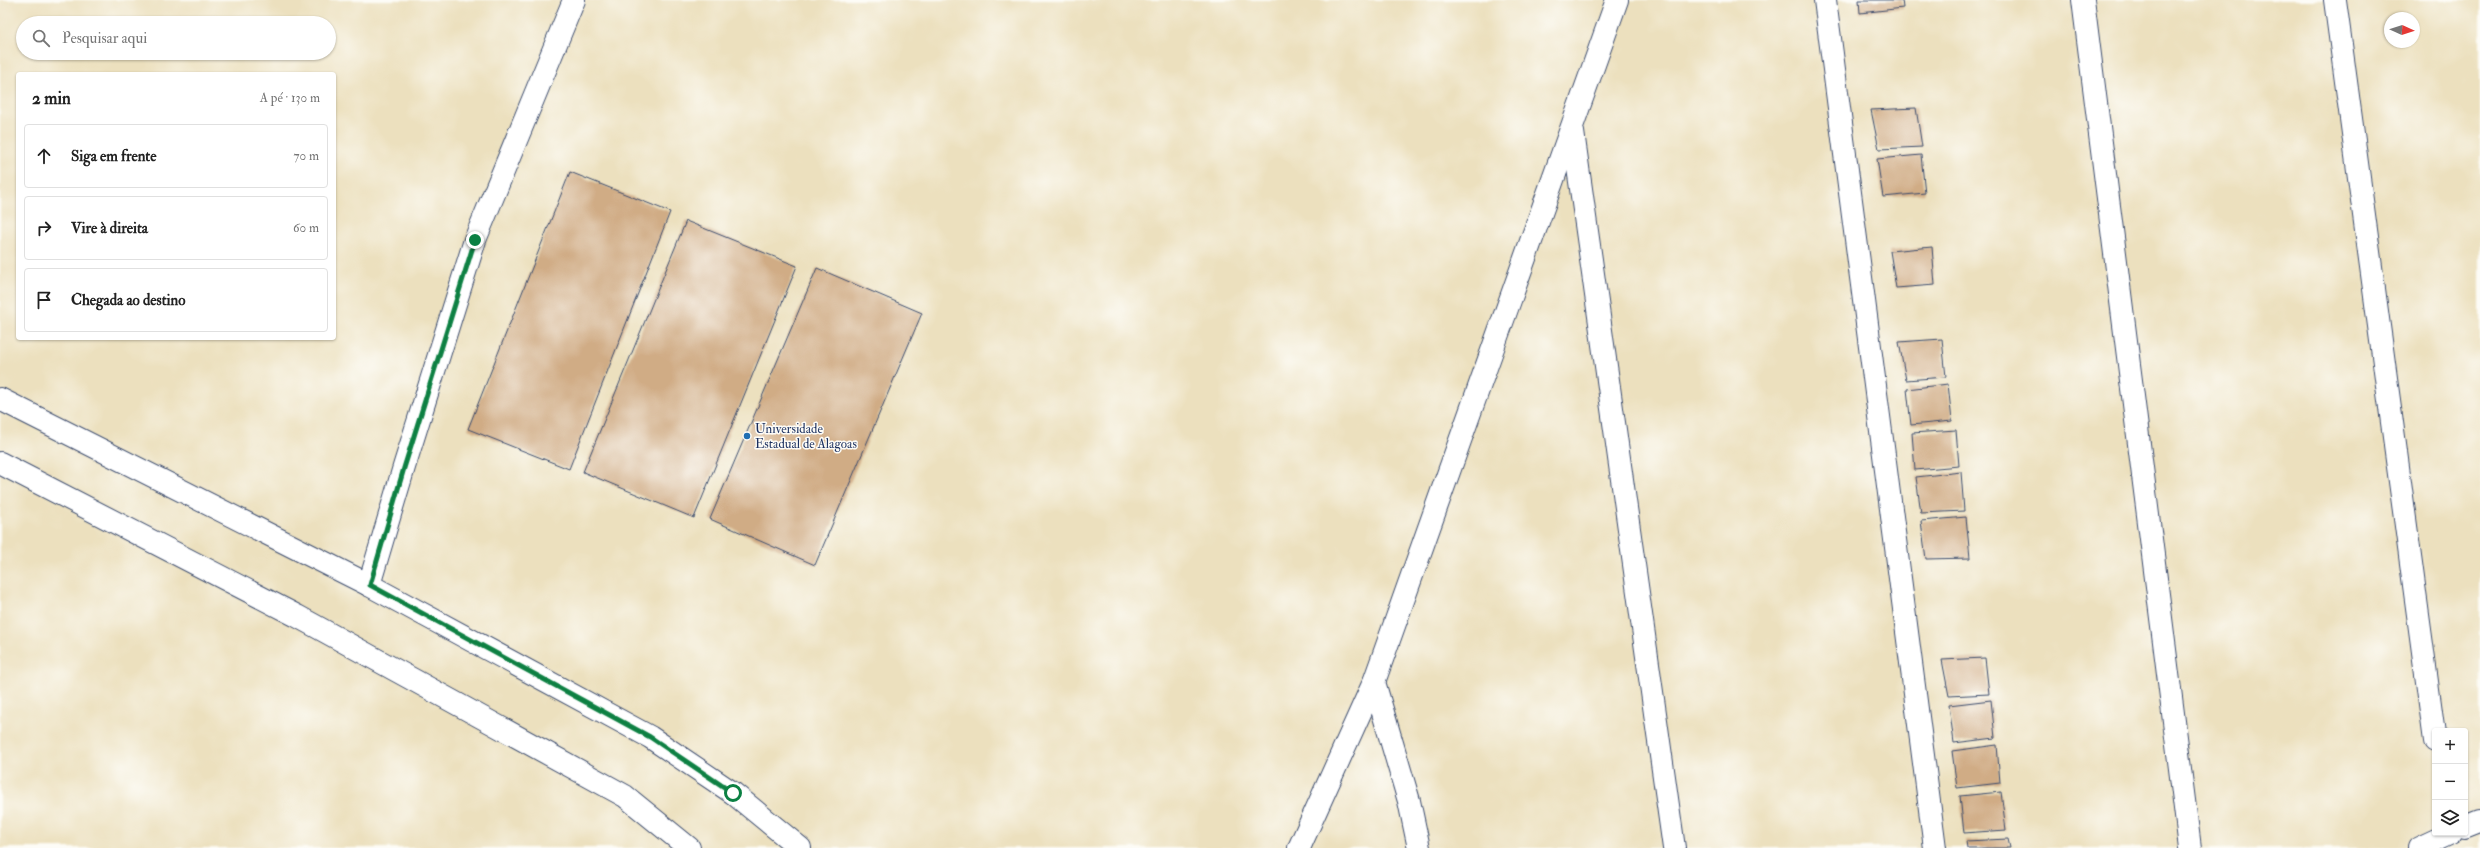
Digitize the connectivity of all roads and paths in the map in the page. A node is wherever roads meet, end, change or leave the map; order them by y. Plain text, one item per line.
1 (574, 0) edge
2 (1618, 0) edge
3 (1824, 0) edge
4 (2083, 0) edge
5 (2335, 0) edge
6 (1573, 129) junction
7 (0, 399) edge
8 (0, 464) edge
9 (370, 585) junction
10 (1374, 682) junction
11 (2433, 728) edge
12 (2480, 820) edge
13 (2468, 825) edge
14 (2444, 836) edge
15 (689, 848) edge
16 (800, 848) edge
17 (1299, 848) edge
18 (1419, 848) edge
19 (1674, 848) edge
20 (1935, 848) edge
21 (2190, 848) edge
22 (2419, 848) edge

1 - 9 street
2 - 6 street
3 - 20 street
4 - 21 street
5 - 11 street
6 - 10 street
6 - 19 street
7 - 9 street
8 - 15 street
9 - 16 street
10 - 17 street
10 - 18 street
12 - 13 street
14 - 22 street

